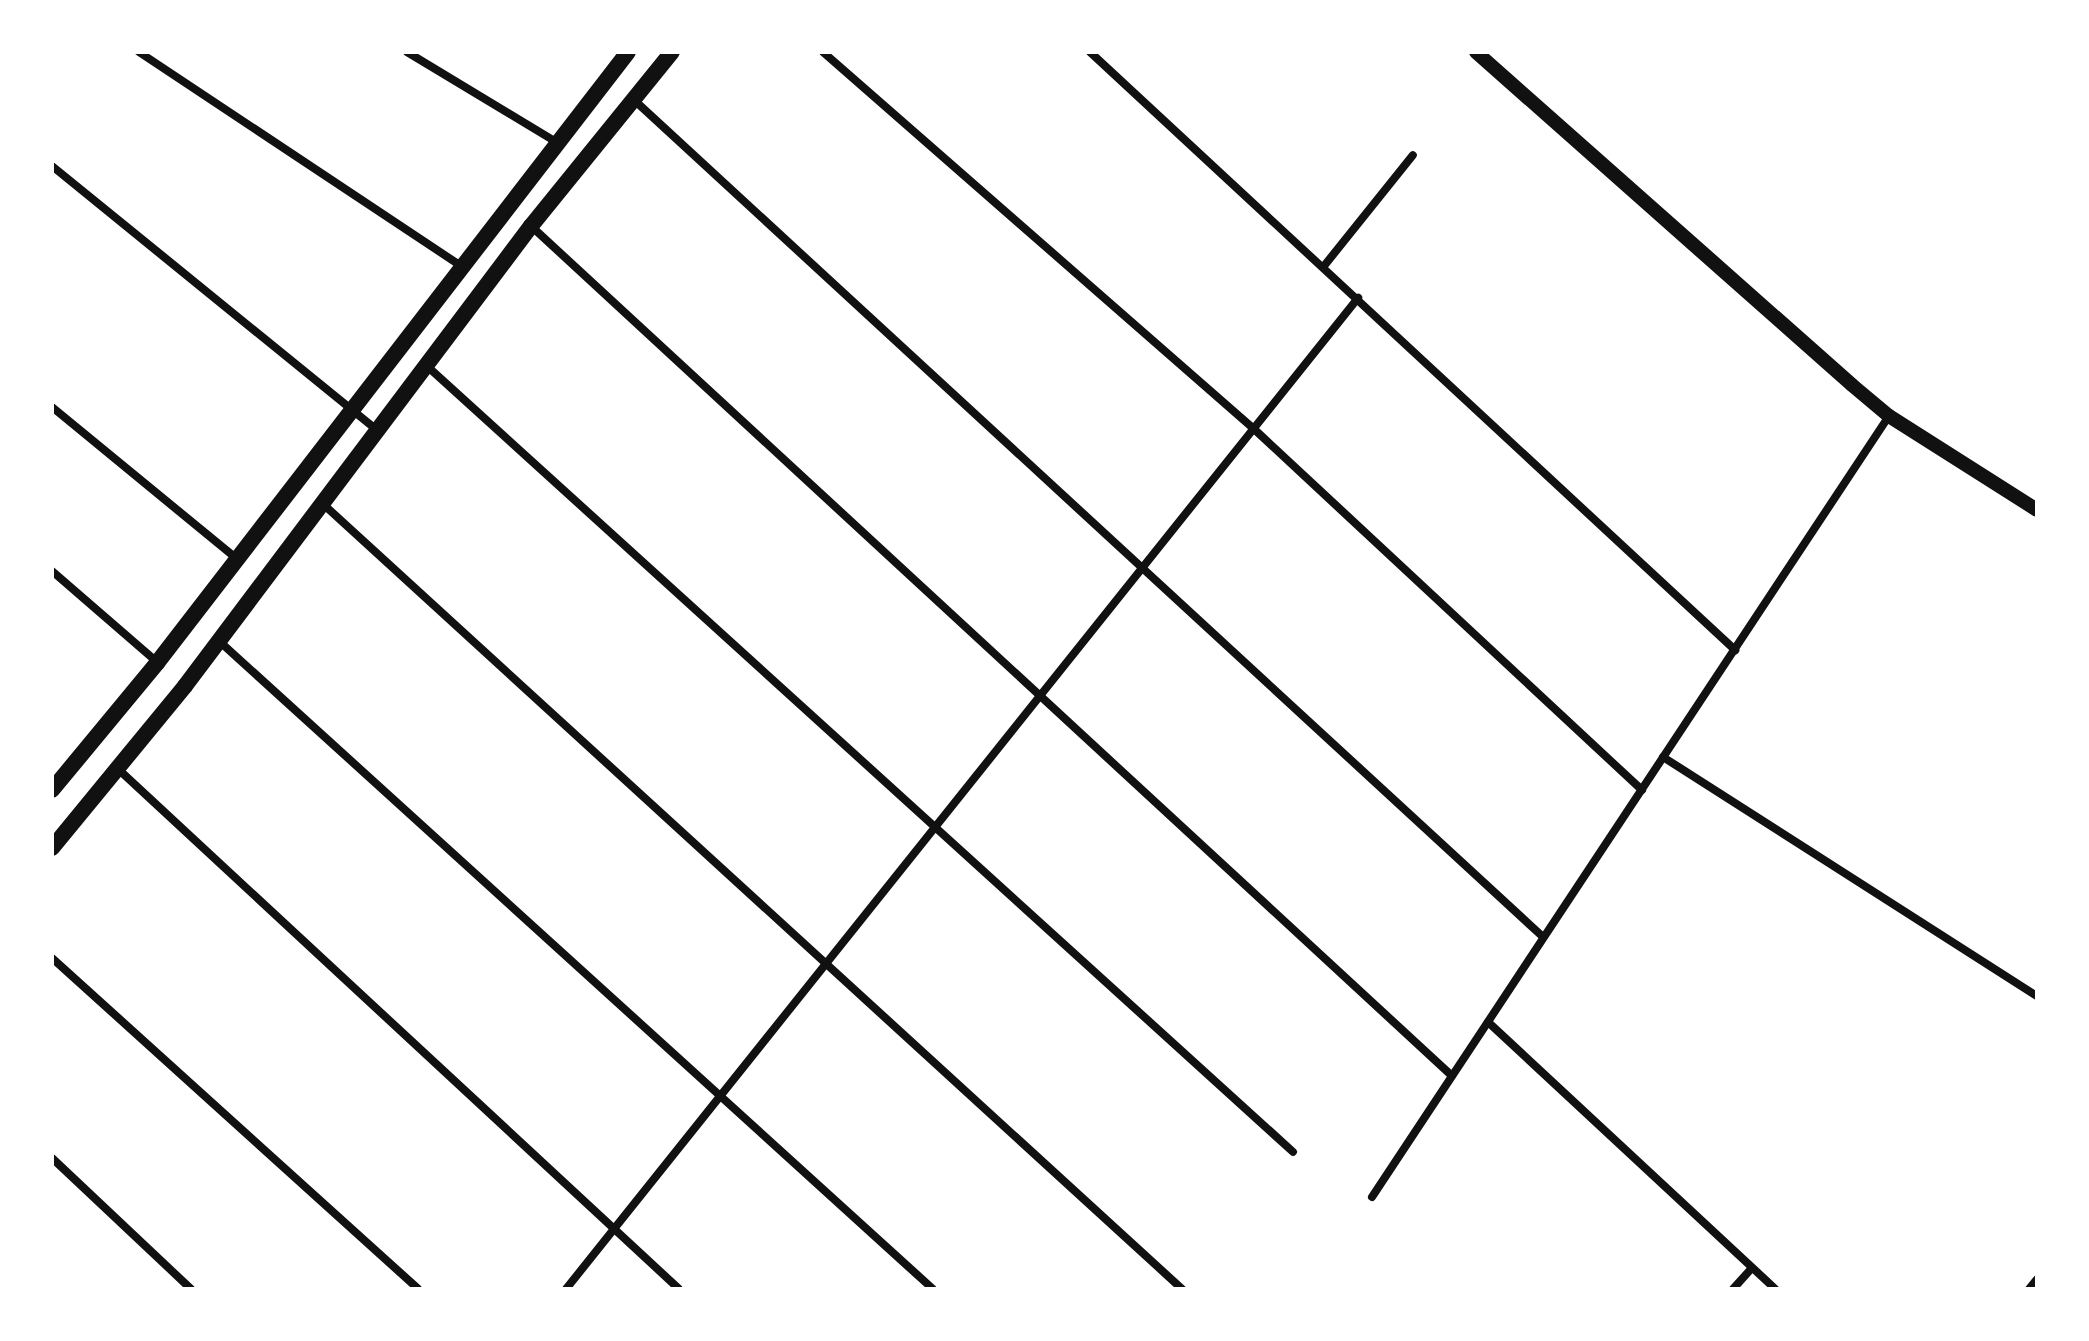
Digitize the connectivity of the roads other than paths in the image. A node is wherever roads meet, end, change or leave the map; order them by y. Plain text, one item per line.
1 (139, 52) edge
2 (407, 52) edge
3 (628, 52) edge
4 (672, 52) edge
5 (823, 52) edge
6 (1090, 52) edge
7 (1476, 52) edge
8 (633, 99) junction
9 (558, 143) junction
10 (1413, 155) dead end
11 (52, 166) edge
12 (531, 226) junction
13 (461, 266) junction
14 (1324, 266) junction
15 (1358, 298) junction
16 (428, 367) junction
17 (52, 407) edge
18 (353, 411) junction
19 (1889, 416) junction
20 (1254, 429) junction
21 (379, 432) junction
22 (322, 503) junction
23 (2037, 510) edge
24 (238, 559) junction
25 (1143, 567) junction
26 (52, 571) edge
27 (218, 640) junction
28 (1735, 650) junction
29 (157, 663) junction
30 (1039, 697) junction
31 (1663, 757) junction
32 (116, 767) junction
33 (52, 790) edge
34 (1642, 790) junction
35 (933, 830) junction
36 (52, 848) edge
37 (1543, 937) junction
38 (52, 958) edge
39 (827, 963) junction
40 (2037, 996) edge
41 (1488, 1022) junction
42 (1452, 1076) junction
43 (720, 1096) junction
44 (1293, 1152) dead end
45 (52, 1158) edge
46 (1372, 1197) dead end
47 (614, 1229) junction
48 (1752, 1268) junction
49 (2037, 1279) edge
50 (191, 1289) edge
51 (418, 1289) edge
52 (566, 1289) edge
53 (679, 1289) edge
54 (933, 1289) edge
55 (1182, 1289) edge
56 (1733, 1289) edge
57 (1775, 1289) edge
58 (2029, 1289) edge

1 - 13 street
2 - 9 street
3 - 9 main road
4 - 8 main road
5 - 20 street
6 - 14 street
7 - 19 street
8 - 12 main road
8 - 25 street
9 - 13 main road
10 - 14 street
11 - 18 street
12 - 16 main road
12 - 30 street
13 - 18 main road
14 - 15 street
15 - 20 street
15 - 28 street
16 - 21 main road
16 - 35 street
17 - 24 street
18 - 21 street
18 - 24 main road
19 - 23 street
19 - 28 street
20 - 25 street
20 - 34 street
21 - 22 main road
22 - 27 main road
22 - 39 street
24 - 29 main road
25 - 30 street
25 - 37 street
26 - 29 street
27 - 32 main road
27 - 43 street
28 - 31 street
29 - 33 main road
30 - 35 street
30 - 42 street
31 - 34 street
31 - 40 street
32 - 36 main road
32 - 47 street
34 - 37 street
35 - 39 street
35 - 44 street
37 - 41 street
38 - 51 street
39 - 43 street
39 - 55 street
41 - 42 street
41 - 48 street
42 - 46 street
43 - 47 street
43 - 54 street
45 - 50 street
47 - 52 street
47 - 53 street
48 - 56 street
48 - 57 street
49 - 58 street

